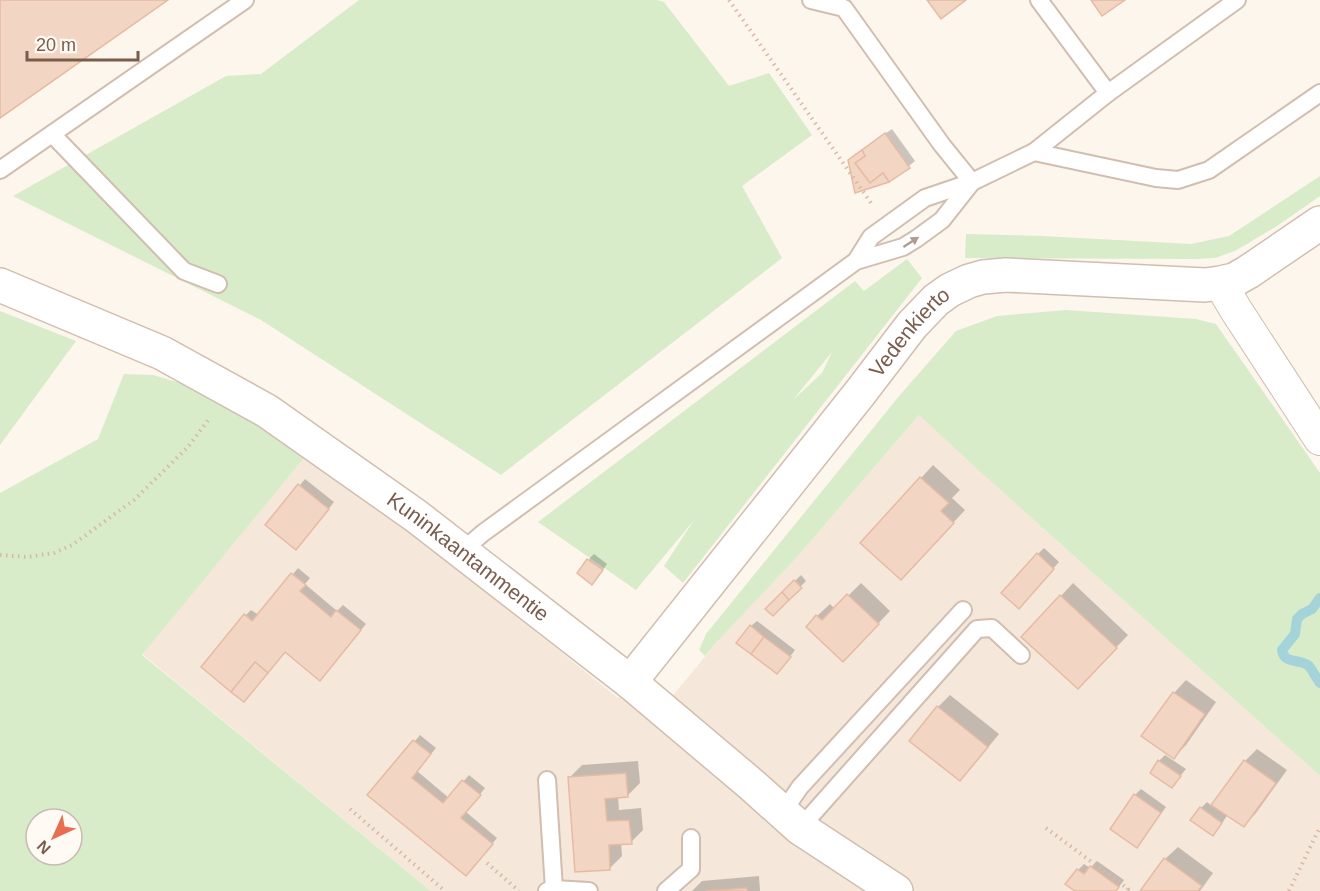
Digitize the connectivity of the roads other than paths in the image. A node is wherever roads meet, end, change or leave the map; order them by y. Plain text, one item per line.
1 (245, 0) edge
2 (811, 0) edge
3 (1039, 0) edge
4 (1237, 0) edge
5 (1108, 93) junction
6 (1320, 93) edge
7 (52, 134) junction
8 (1034, 152) junction
9 (0, 170) edge
10 (972, 182) junction
11 (1320, 223) edge
12 (856, 261) junction
13 (1220, 283) junction
14 (218, 284) dead end
15 (0, 285) edge
16 (1320, 440) edge
17 (462, 551) junction
18 (963, 610) dead end
19 (1021, 655) dead end
20 (630, 682) junction
21 (547, 780) dead end
22 (791, 820) junction
23 (691, 837) dead end
24 (885, 888) edge
25 (550, 890) edge
26 (589, 891) edge
27 (666, 891) edge

1 - 7 lane
2 - 10 lane
3 - 5 lane
4 - 5 lane
5 - 8 lane
6 - 8 lane
7 - 9 lane
7 - 14 lane
8 - 10 lane
10 - 12 lane
12 -> 10 lane
11 - 13 street, Vedenkierto
12 - 17 lane
13 - 16 street
13 - 20 street, Vedenkierto
15 - 17 street, Kuninkaantammentie
17 - 20 street, Kuninkaantammentie
18 - 22 lane
19 - 22 lane
20 - 22 street, Kuninkaantammentie
21 - 25 lane
22 - 24 street, Kuninkaantammentie
23 - 27 lane
25 - 26 lane

